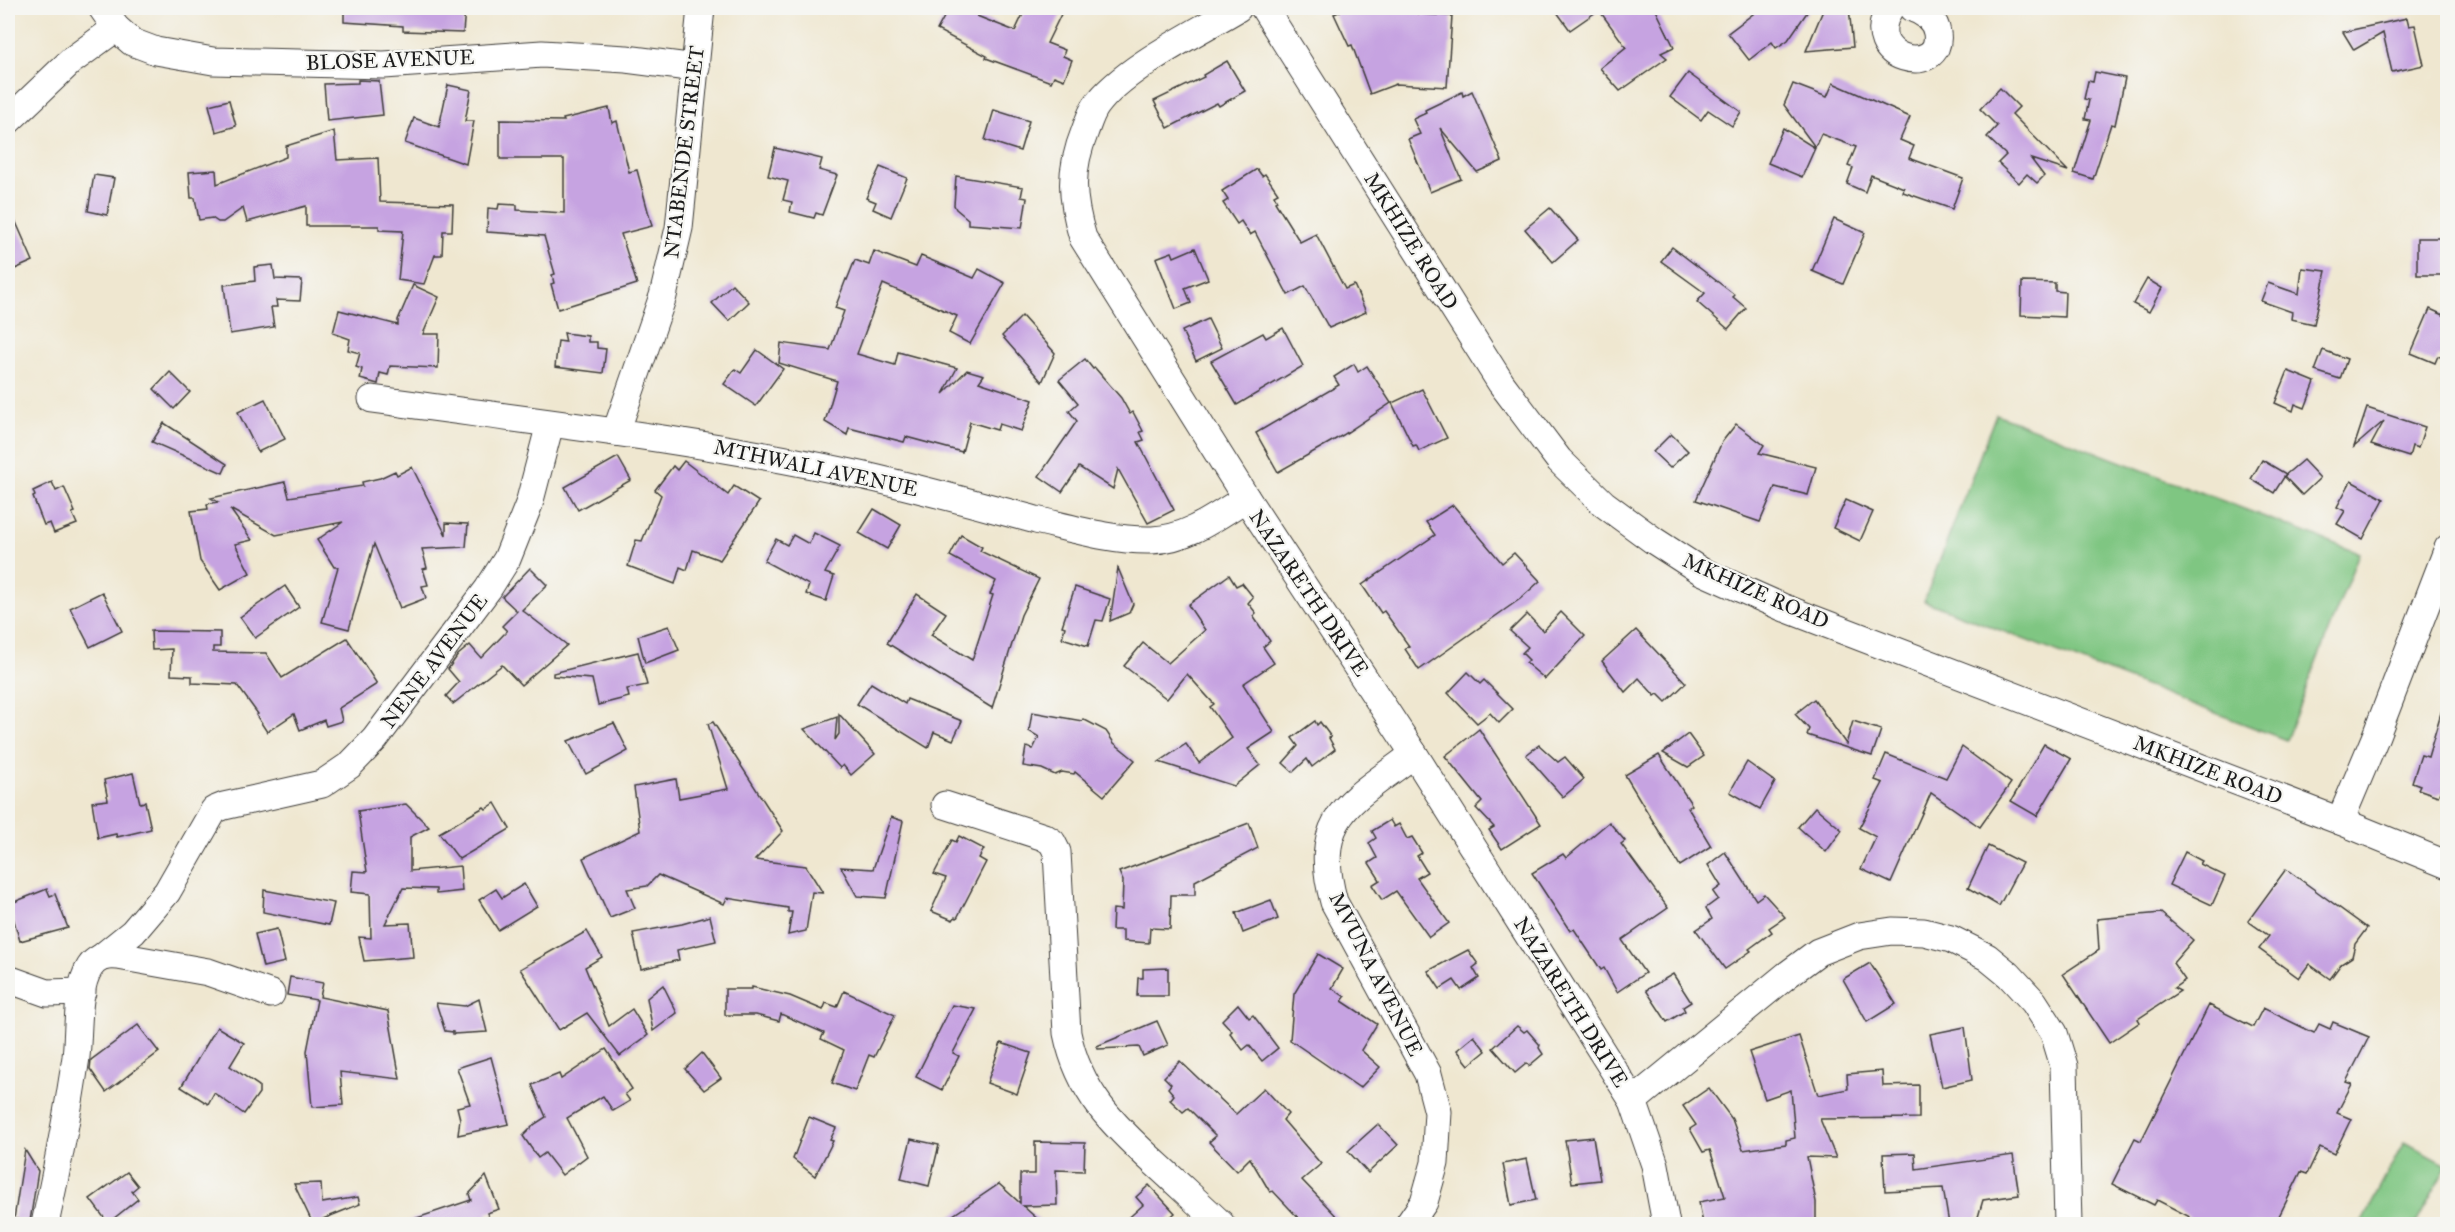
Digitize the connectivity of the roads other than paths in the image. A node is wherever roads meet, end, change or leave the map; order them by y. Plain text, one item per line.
1 (701, 8) edge
2 (1238, 8) edge
3 (1264, 8) edge
4 (1890, 8) edge
5 (1912, 8) edge
6 (109, 18) edge
7 (696, 68) junction
8 (8, 121) edge
9 (372, 399) dead end
10 (550, 424) junction
11 (616, 432) junction
12 (1246, 498) junction
13 (2448, 548) edge
14 (1414, 754) junction
15 (945, 805) dead end
16 (2340, 821) junction
17 (2448, 865) edge
18 (102, 957) junction
19 (8, 979) edge
20 (82, 992) junction
21 (271, 994) dead end
22 (1633, 1101) junction
23 (45, 1224) edge
24 (1221, 1224) edge
25 (1409, 1224) edge
26 (1666, 1224) edge
27 (2068, 1224) edge

1 - 7 street, NTABENDE STREET
2 - 12 street, NAZARETH DRIVE
3 - 16 street, MKHIZE ROAD
4 - 5 street
6 - 7 street, BLOSE AVENUE
6 - 8 street
7 - 11 street, NTABENDE STREET
9 - 10 street, MTHWALI AVENUE
10 - 11 street, MTHWALI AVENUE
10 - 18 street, NENE AVENUE
11 - 12 street, MTHWALI AVENUE
12 - 14 street, NAZARETH DRIVE
13 - 16 street
14 - 22 street, NAZARETH DRIVE
14 - 25 street, MVUNA AVENUE
15 - 24 street
16 - 17 street, MKHIZE ROAD
18 - 20 street
18 - 21 street
19 - 20 street
20 - 23 street
22 - 26 street, NAZARETH DRIVE
22 - 27 street

